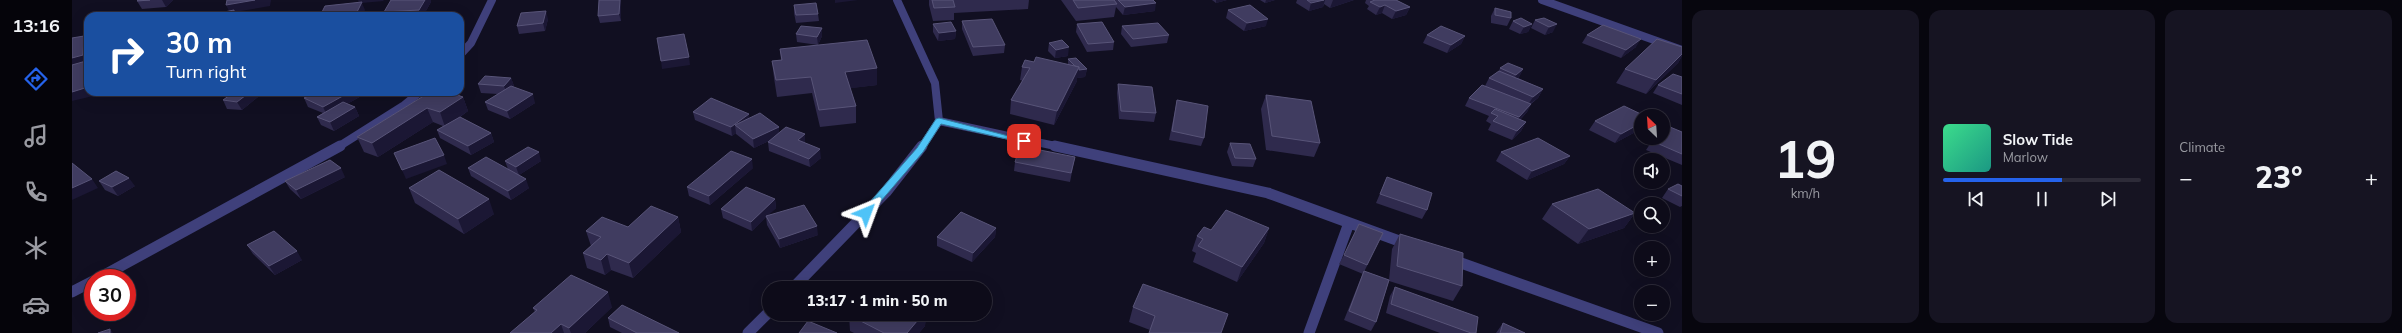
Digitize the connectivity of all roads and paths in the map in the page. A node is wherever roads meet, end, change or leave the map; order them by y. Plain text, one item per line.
1 (492, 0) edge
2 (897, 0) edge
3 (1542, 0) edge
4 (1682, 50) edge
5 (464, 51) edge
6 (415, 96) edge
7 (939, 121) junction
8 (1349, 223) junction
9 (1422, 249) edge
10 (1437, 254) edge
11 (115, 269) edge
12 (800, 281) edge
13 (84, 286) edge
14 (72, 292) edge
15 (762, 319) edge
16 (748, 333) edge
17 (1309, 333) edge
18 (1658, 333) edge

1 - 5 street
2 - 7 street
3 - 4 street
6 - 11 street
7 - 8 street
7 - 12 street
8 - 9 street
8 - 17 street
10 - 18 street
13 - 14 street
15 - 16 street

